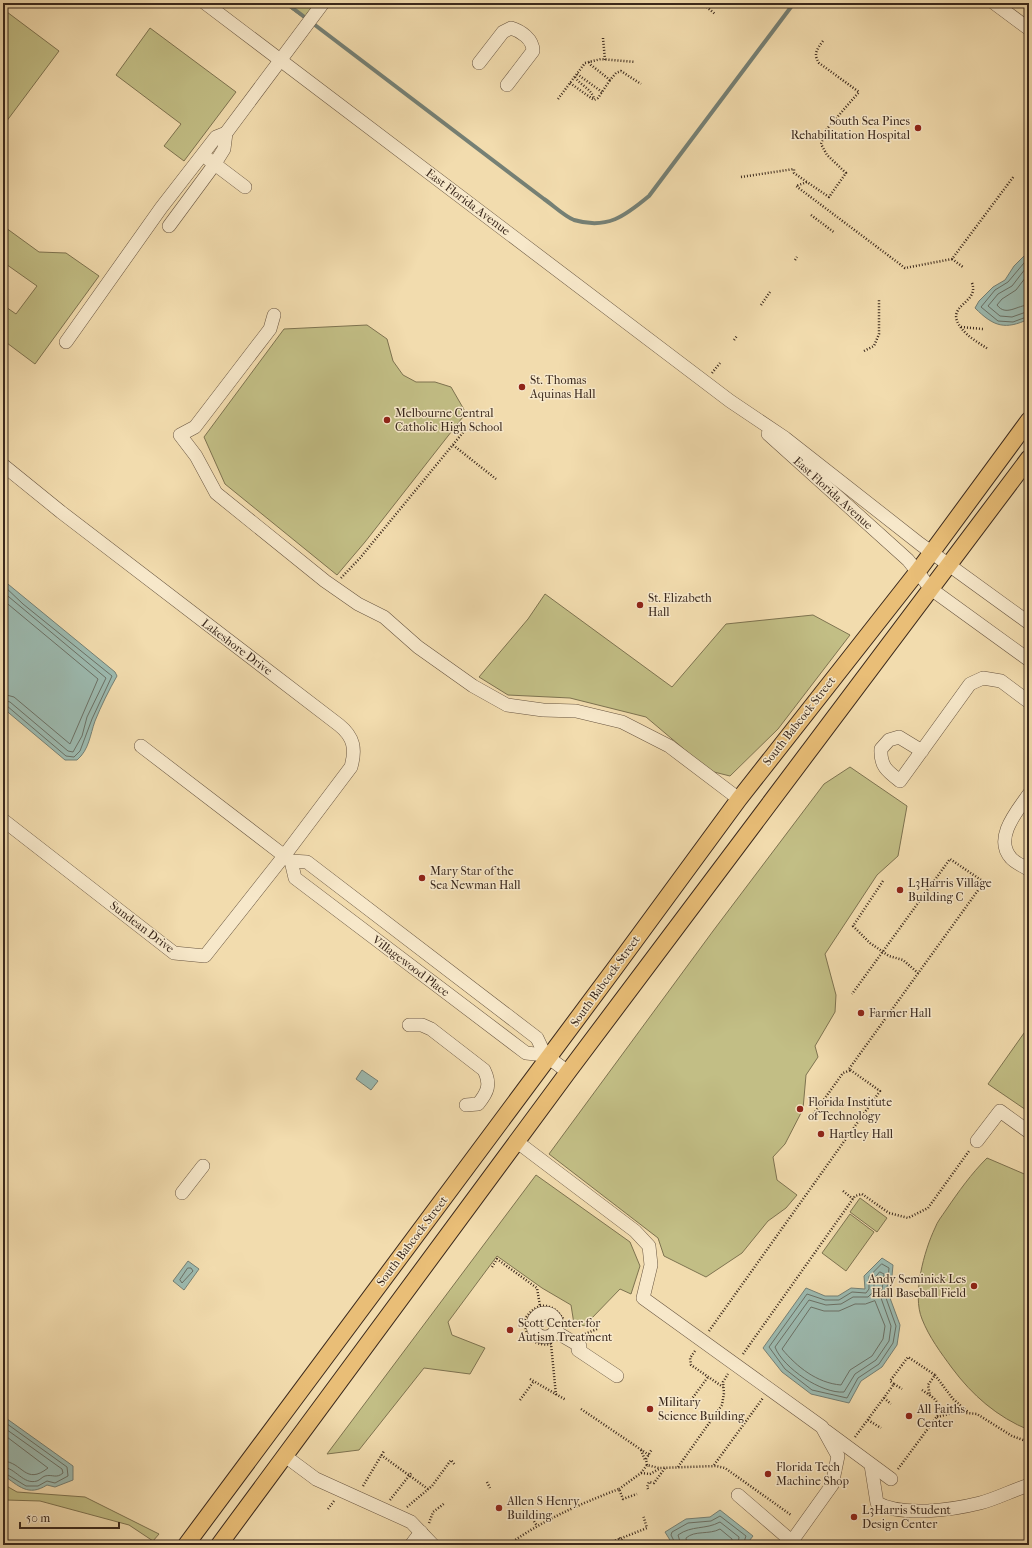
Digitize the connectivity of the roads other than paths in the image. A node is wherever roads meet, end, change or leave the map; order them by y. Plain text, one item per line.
1 (206, 3) edge
2 (323, 3) edge
3 (994, 3) edge
4 (1029, 29) edge
5 (280, 60) junction
6 (479, 63) dead end
7 (507, 85) dead end
8 (226, 133) junction
9 (202, 155) junction
10 (215, 164) junction
11 (245, 187) dead end
12 (169, 226) dead end
13 (274, 315) dead end
14 (66, 342) dead end
15 (730, 401) junction
16 (1029, 420) edge
17 (1027, 464) edge
18 (5, 471) edge
19 (931, 553) junction
20 (948, 565) junction
21 (918, 571) junction
22 (931, 589) junction
23 (1029, 624) edge
24 (1029, 660) edge
25 (1029, 702) edge
26 (141, 746) dead end
27 (922, 751) dead end
28 (1029, 794) edge
29 (739, 799) junction
30 (3, 820) edge
31 (288, 859) junction
32 (1029, 870) edge
33 (377, 916) junction
34 (366, 932) junction
35 (409, 1025) dead end
36 (547, 1056) junction
37 (568, 1072) junction
38 (466, 1105) dead end
39 (1029, 1132) edge
40 (516, 1141) junction
41 (977, 1141) road end
42 (202, 1166) dead end
43 (182, 1194) dead end
44 (556, 1332) dead end
45 (617, 1376) dead end
46 (822, 1427) junction
47 (285, 1456) junction
48 (871, 1465) junction
49 (891, 1479) road end
50 (1029, 1485) edge
51 (738, 1495) dead end
52 (424, 1530) junction
53 (794, 1543) edge
54 (186, 1545) edge
55 (219, 1545) edge
56 (411, 1545) edge
57 (433, 1545) edge

1 - 5 street, East Florida Avenue
2 - 5 street
3 - 4 street
5 - 8 street
5 - 15 street, East Florida Avenue
6 - 7 street
8 - 9 street
8 - 10 street
9 - 10 street
9 - 14 street
10 - 11 street
10 - 12 street
13 - 29 street
15 - 19 street, East Florida Avenue
15 - 21 street, East Florida Avenue
16 - 19 main road, South Babcock Street
17 - 20 main road, South Babcock Street
18 - 31 street, Lakeshore Drive
19 - 20 street, East Florida Avenue
19 - 21 main road, South Babcock Street
20 - 22 main road, South Babcock Street
20 - 23 street, East Florida Avenue
21 - 22 street, East Florida Avenue
21 - 29 main road, South Babcock Street
22 - 24 street, East Florida Avenue
22 - 37 main road, South Babcock Street
25 - 27 street
26 - 31 street, Villagewood Place
28 - 32 street
29 - 36 main road, South Babcock Street
30 - 31 street, Sundean Drive
31 - 33 street, Villagewood Place
31 - 34 street, Villagewood Place
33 - 34 street
33 - 36 street, Villagewood Place
34 - 36 street, Villagewood Place
35 - 38 street
36 - 37 street, Villagewood Place
36 - 54 main road, South Babcock Street
37 - 40 main road, South Babcock Street
39 - 41 street
40 - 46 street
40 - 47 main road, South Babcock Street
42 - 43 street
44 - 45 street
46 - 48 street
46 - 53 street
47 - 52 street
47 - 55 main road, South Babcock Street
48 - 49 street
48 - 50 street
51 - 53 street
52 - 56 street
52 - 57 street

